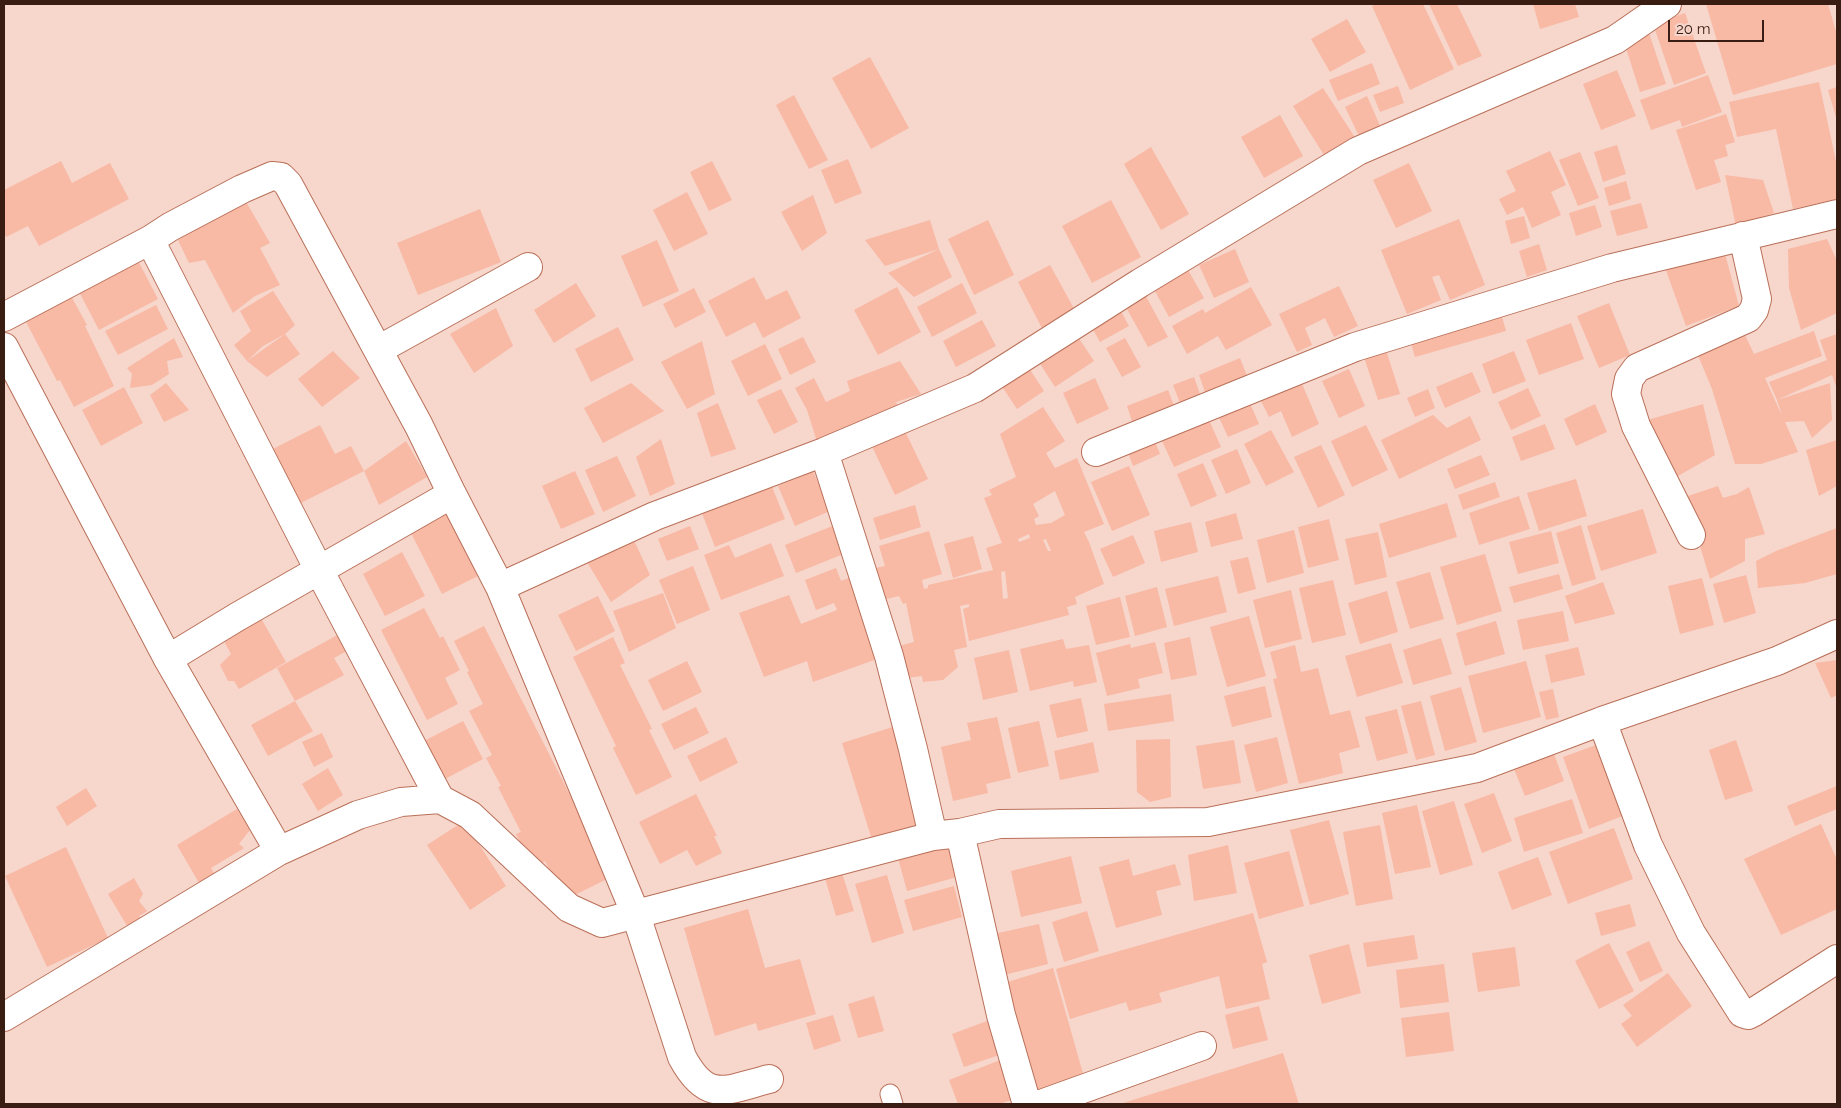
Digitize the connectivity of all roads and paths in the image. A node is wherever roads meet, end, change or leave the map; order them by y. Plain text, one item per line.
1 (1668, 4) edge
2 (1837, 214) edge
3 (1743, 236) junction
4 (150, 240) junction
5 (528, 267) dead end
6 (4, 317) edge
7 (4, 347) edge
8 (378, 350) junction
9 (824, 452) junction
10 (1096, 452) dead end
11 (452, 494) junction
12 (1691, 535) dead end
13 (318, 570) junction
14 (500, 587) junction
15 (1837, 634) edge
16 (168, 659) junction
17 (1602, 721) junction
18 (440, 799) junction
19 (960, 833) junction
20 (933, 836) junction
21 (279, 851) junction
22 (636, 915) junction
23 (1837, 959) edge
24 (4, 1017) edge
25 (1202, 1046) dead end
26 (769, 1079) dead end
27 (1029, 1104) edge
28 (1041, 1104) edge

1 - 9 street
2 - 3 street
3 - 10 street
3 - 12 street
4 - 6 street
4 - 8 street
4 - 13 street
5 - 8 street
7 - 16 street
8 - 11 street
9 - 14 street
9 - 20 street
11 - 13 street
11 - 14 street
13 - 16 street
13 - 18 street
14 - 22 street
15 - 17 street
16 - 21 street
17 - 19 street
17 - 23 street
18 - 21 street
18 - 22 street
19 - 20 street
19 - 27 street
20 - 22 street
21 - 24 street
22 - 26 street
25 - 28 street

